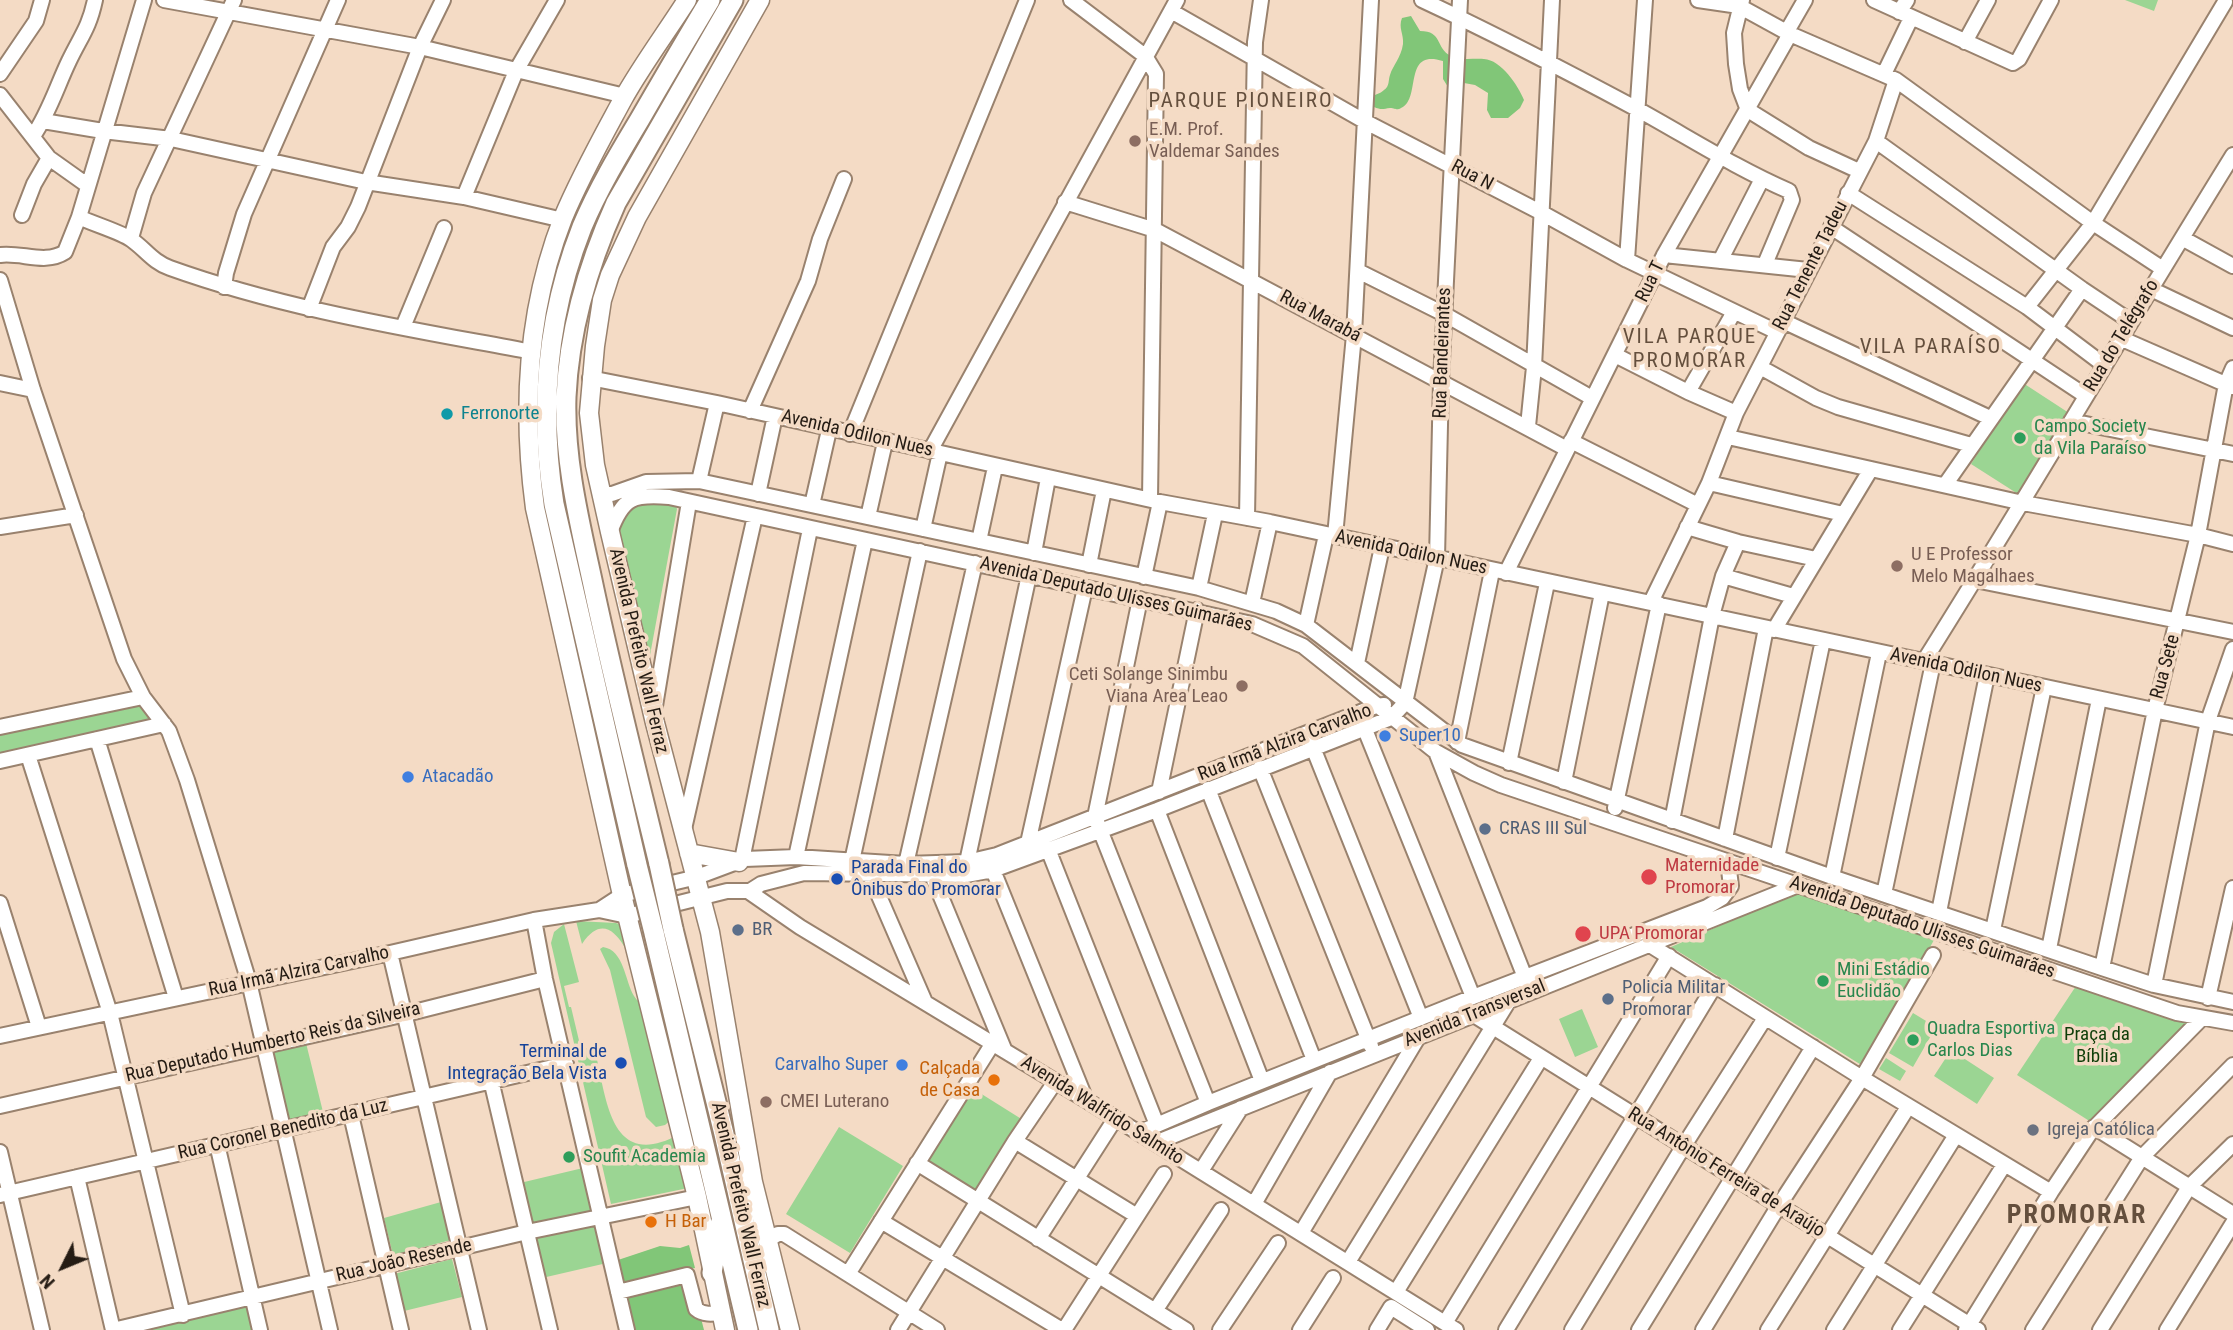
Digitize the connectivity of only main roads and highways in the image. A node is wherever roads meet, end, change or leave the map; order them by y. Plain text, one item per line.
1 (687, 0) edge
2 (710, 0) edge
3 (733, 0) edge
4 (760, 0) edge
5 (689, 853) junction
6 (742, 861) road end
7 (663, 931) junction
8 (721, 1216) junction
9 (712, 1273) junction
10 (723, 1322) edge
11 (748, 1330) edge
12 (769, 1330) edge
13 (790, 1330) edge

1 - 9 main road
2 - 7 highway, Avenida Prefeito Wall Ferraz, bridge
3 - 7 highway, Avenida Prefeito Wall Ferraz, bridge
4 - 5 main road, Avenida Prefeito Wall Ferraz
5 - 6 main road
5 - 13 main road, Avenida Prefeito Wall Ferraz
7 - 8 highway, Avenida Prefeito Wall Ferraz
7 - 12 highway, Avenida Prefeito Wall Ferraz
8 - 9 highway
8 - 11 highway, Avenida Prefeito Wall Ferraz
9 - 10 main road

